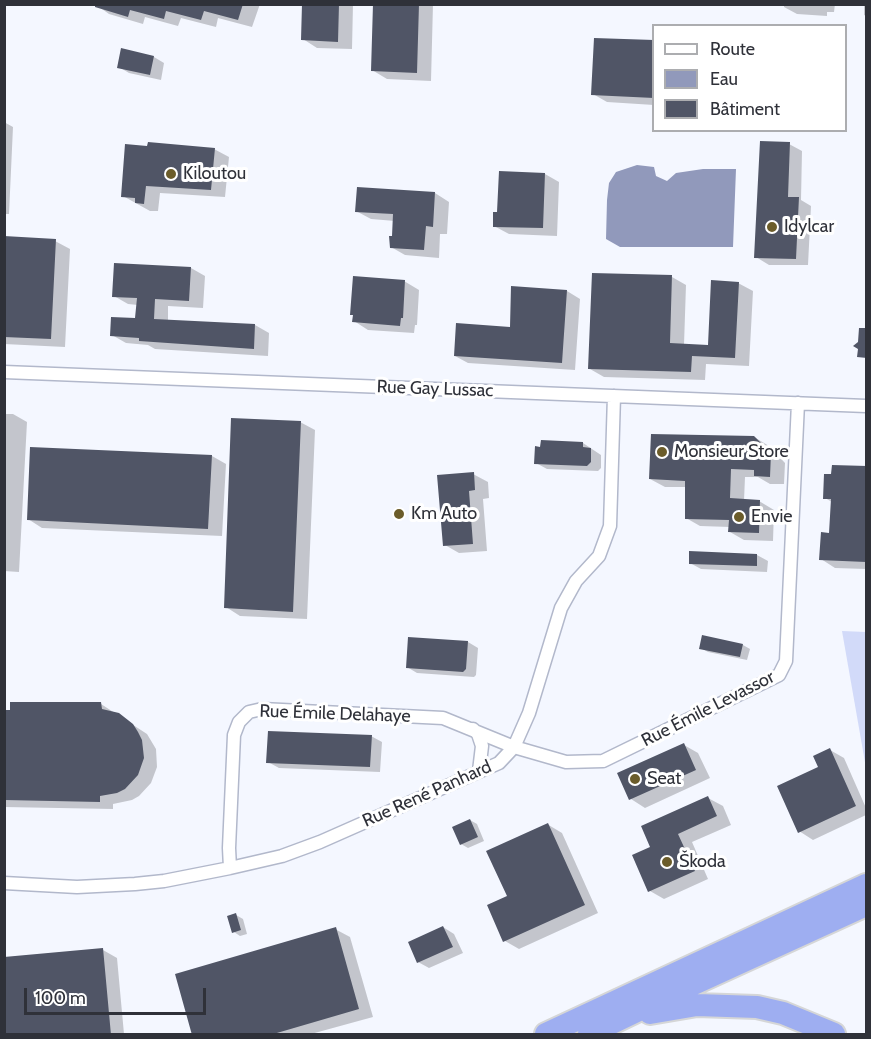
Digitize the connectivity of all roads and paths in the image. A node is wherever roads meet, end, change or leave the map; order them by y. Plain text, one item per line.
1 (4, 372) edge
2 (614, 396) junction
3 (798, 403) junction
4 (867, 406) edge
5 (472, 728) junction
6 (514, 747) junction
7 (479, 771) junction
8 (230, 868) junction
9 (4, 884) edge
10 (867, 885) edge
11 (867, 905) edge
12 (624, 1018) junction
13 (546, 1035) edge
14 (590, 1035) edge
15 (834, 1035) edge

1 - 2 street, Rue Gay Lussac
2 - 3 street, Rue Gay Lussac
2 - 6 street, Rue René Panhard
3 - 4 street, Rue Gay Lussac
3 - 6 street, Rue Émile Levassor
5 - 6 street, Rue Émile Delahaye
5 - 7 street
5 - 8 street, Rue Émile Delahaye
6 - 7 street, Rue René Panhard
7 - 8 street, Rue René Panhard
8 - 9 street, Rue René Panhard
10 - 13 highway
11 - 12 highway
12 - 14 highway
12 - 15 highway

